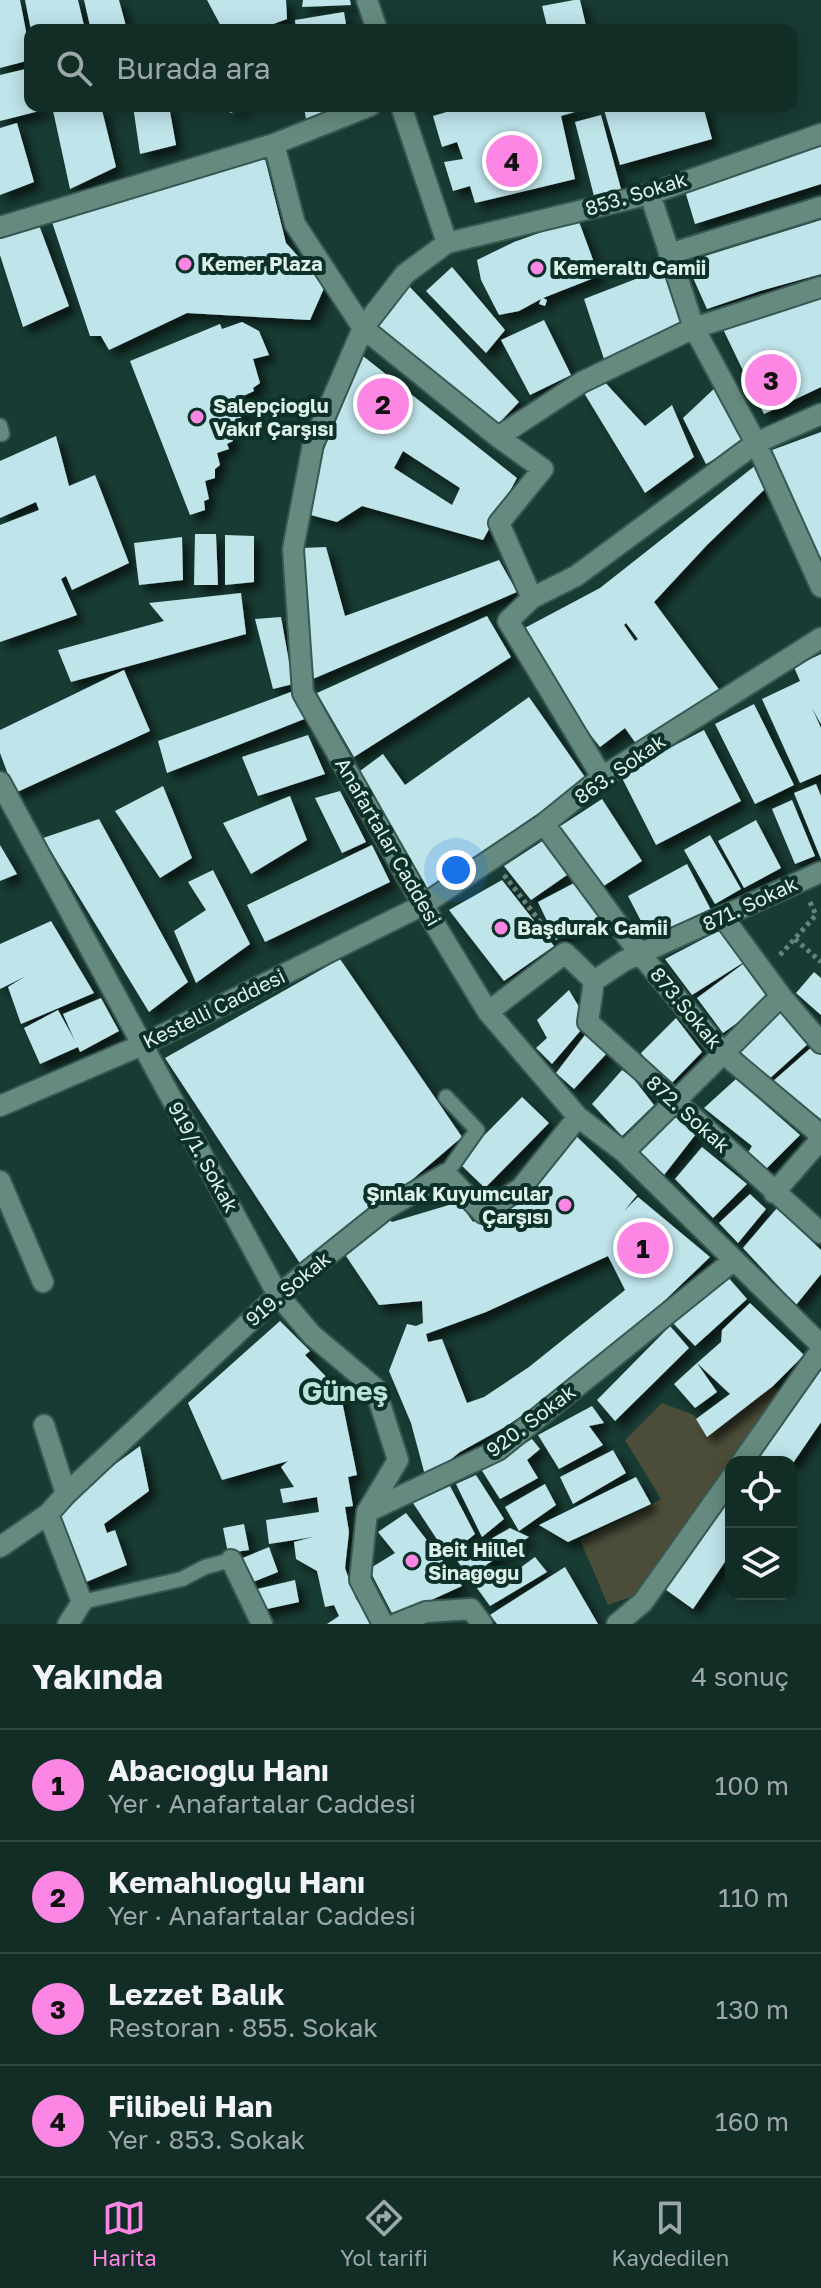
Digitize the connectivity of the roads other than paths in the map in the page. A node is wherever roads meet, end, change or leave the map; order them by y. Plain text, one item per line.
1 (367, 0) edge
2 (375, 24) edge
3 (355, 112) edge
4 (403, 112) edge
5 (821, 134) edge
6 (274, 144) junction
7 (650, 194) junction
8 (821, 207) edge
9 (0, 227) edge
10 (447, 243) junction
11 (669, 254) junction
12 (821, 287) edge
13 (363, 328) junction
14 (694, 328) junction
15 (821, 414) edge
16 (498, 437) junction
17 (756, 443) junction
18 (821, 587) edge
19 (532, 598) junction
20 (821, 638) edge
21 (602, 777) junction
22 (0, 782) edge
23 (544, 824) junction
24 (821, 872) edge
25 (423, 905) junction
26 (723, 917) junction
27 (640, 954) junction
28 (594, 981) junction
29 (781, 996) junction
30 (488, 1012) junction
31 (821, 1043) edge
32 (142, 1045) junction
33 (723, 1053) junction
34 (446, 1097) dead end
35 (674, 1102) junction
36 (0, 1106) edge
37 (578, 1117) junction
38 (821, 1137) edge
39 (624, 1152) junction
40 (446, 1174) junction
41 (0, 1181) edge
42 (774, 1193) junction
43 (821, 1233) edge
44 (734, 1260) junction
45 (43, 1282) dead end
46 (278, 1295) junction
47 (821, 1347) edge
48 (44, 1425) dead end
49 (746, 1456) edge
50 (725, 1486) edge
51 (66, 1494) junction
52 (367, 1512) junction
53 (48, 1514) junction
54 (0, 1547) edge
55 (231, 1560) joint
56 (82, 1602) junction
57 (68, 1624) edge
58 (262, 1624) edge
59 (383, 1624) edge
60 (396, 1624) edge
61 (482, 1624) edge
62 (617, 1624) edge

1 - 2 street
3 - 6 street
4 - 10 street
5 - 7 street, 853. Sokak
6 - 9 street
6 - 13 street
7 - 10 street, 853. Sokak
7 - 11 street
8 - 11 street
10 - 13 street, Anafartalar Caddesi
11 - 14 street
12 - 14 street
13 - 16 street
13 - 25 street, Anafartalar Caddesi
14 - 16 street
14 - 17 street
15 - 17 street
16 - 19 street
17 - 18 street
17 - 19 street
19 - 21 street
20 - 21 street, 863. Sokak
21 - 23 street, 863. Sokak
22 - 32 street, 919/1. Sokak
23 - 25 street, 863. Sokak
23 - 27 street, 873.Sokak
24 - 26 street, 871. Sokak
25 - 30 street, Anafartalar Caddesi
25 - 32 street, Kestelli Caddesi
26 - 27 street, 871. Sokak
26 - 29 street
27 - 28 street, 871. Sokak
27 - 33 street, 873.Sokak
28 - 30 street
28 - 35 street, 872. Sokak
29 - 31 street
29 - 33 street
30 - 37 street, Anafartalar Caddesi
32 - 36 street, Kestelli Caddesi
32 - 46 street, 919/1. Sokak
33 - 35 street
33 - 38 street, 873.Sokak
34 - 40 lane
35 - 39 street
35 - 42 street, 872. Sokak
37 - 39 street, Anafartalar Caddesi
37 - 40 street
38 - 42 street
39 - 44 street, Anafartalar Caddesi
40 - 46 street, 919. Sokak
41 - 45 street
42 - 43 street, 872. Sokak
44 - 47 street, Anafartalar Caddesi
44 - 52 street, 920. Sokak
46 - 51 street, 919. Sokak
46 - 52 street, 919/1. Sokak
47 - 49 street
48 - 51 street
50 - 62 street
51 - 53 street, 919. Sokak
52 - 59 street
53 - 54 street, 919. Sokak
53 - 56 street
55 - 56 lane
55 - 58 street
56 - 57 street
60 - 61 street

